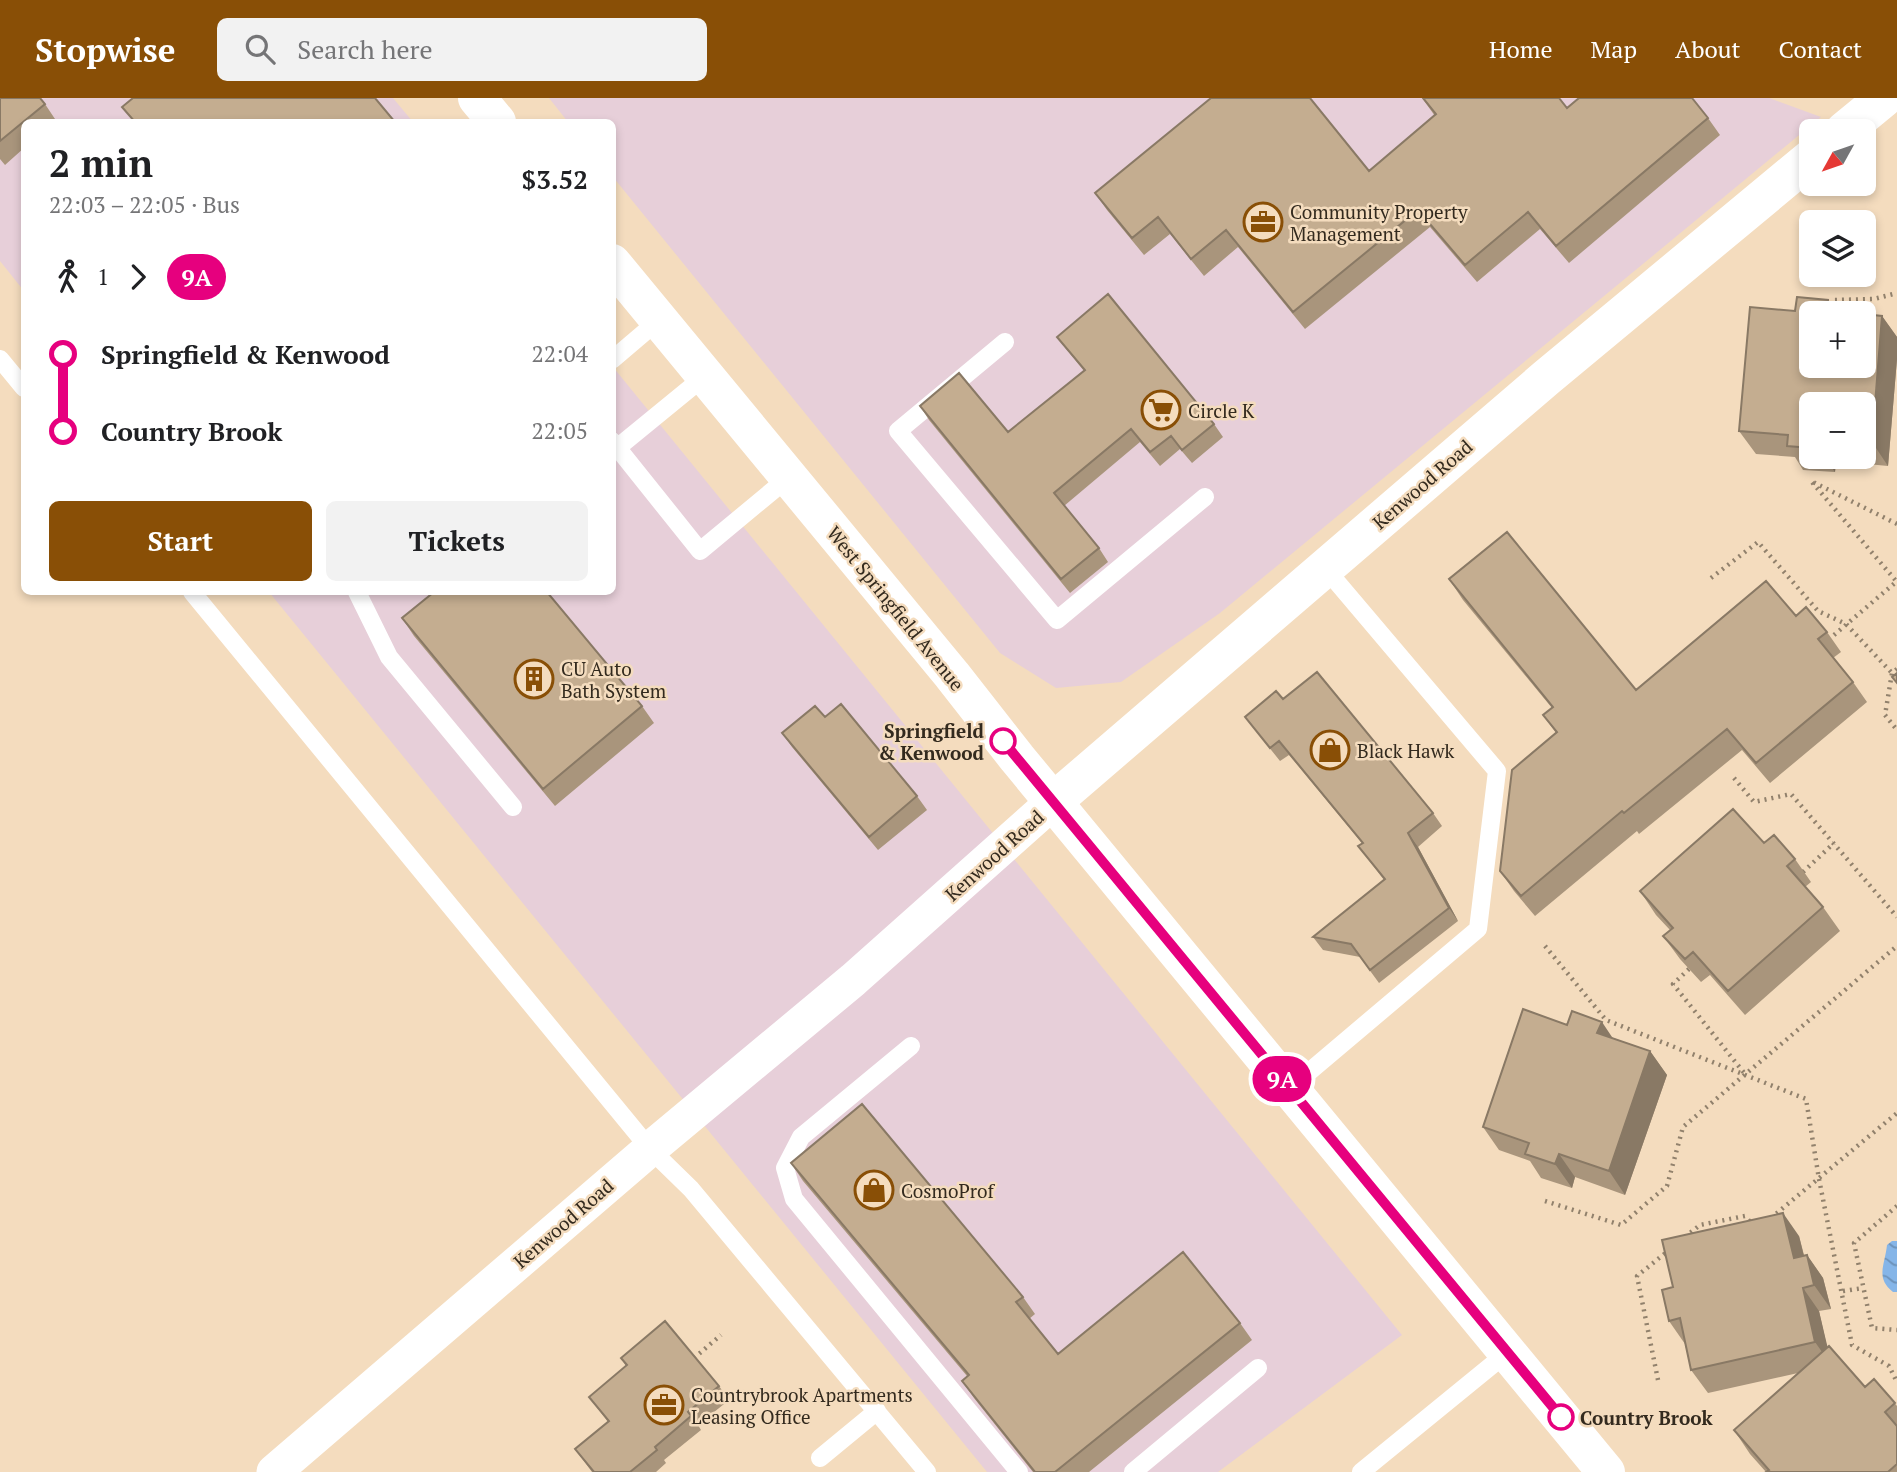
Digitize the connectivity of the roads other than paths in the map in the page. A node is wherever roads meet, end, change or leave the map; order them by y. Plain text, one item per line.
1 (477, 98) edge
2 (1884, 98) edge
3 (494, 119) edge
4 (1859, 119) edge
5 (1799, 168) edge
6 (616, 268) edge
7 (659, 320) junction
8 (1005, 342) dead end
9 (616, 357) edge
10 (0, 359) edge
11 (705, 376) junction
12 (21, 384) edge
13 (616, 443) edge
14 (616, 445) edge
15 (789, 478) junction
16 (1205, 497) dead end
17 (1325, 568) junction
18 (193, 595) edge
19 (358, 595) edge
20 (1054, 801) junction
21 (513, 807) dead end
22 (911, 1045) dead end
23 (1290, 1088) junction
24 (650, 1149) junction
25 (1508, 1352) junction
26 (1258, 1368) dead end
27 (877, 1411) junction
28 (820, 1458) dead end
29 (274, 1472) edge
30 (927, 1472) edge
31 (1019, 1472) edge
32 (1133, 1472) edge
33 (1361, 1472) edge
34 (1606, 1472) edge

1 - 3 main road
2 - 4 main road
5 - 17 main road, Kenwood Road
6 - 7 main road, West Springfield Avenue
7 - 9 lane
7 - 11 main road, West Springfield Avenue
8 - 16 lane
10 - 12 lane
11 - 13 lane
11 - 15 main road, West Springfield Avenue
14 - 15 lane
15 - 20 main road, West Springfield Avenue
17 - 20 main road, Kenwood Road
17 - 23 lane
18 - 24 lane
19 - 21 lane
20 - 23 main road, West Springfield Avenue
20 - 24 street, Kenwood Road
22 - 31 lane
23 - 25 main road, West Springfield Avenue
24 - 27 lane
24 - 29 street, Kenwood Road
25 - 33 lane
25 - 34 main road, West Springfield Avenue
26 - 32 lane
27 - 28 lane
27 - 30 lane

